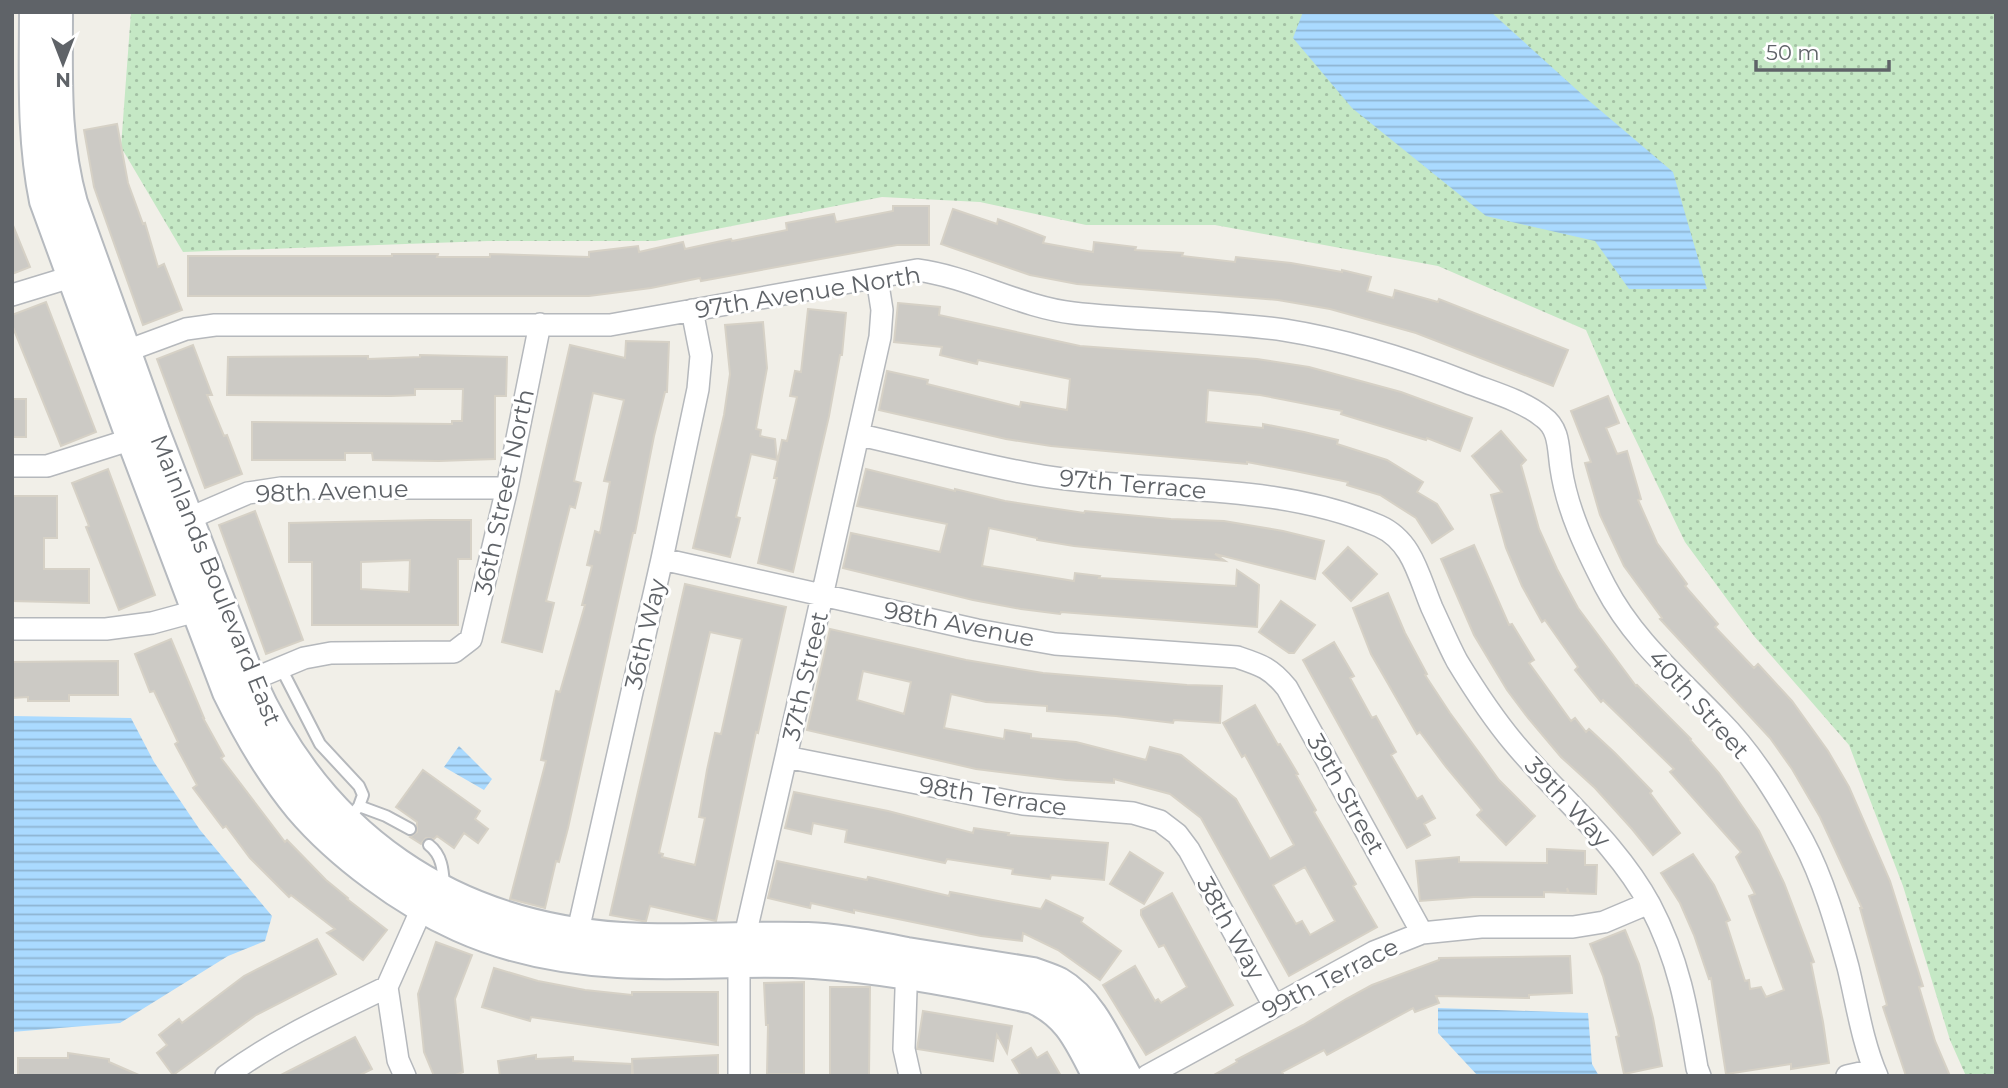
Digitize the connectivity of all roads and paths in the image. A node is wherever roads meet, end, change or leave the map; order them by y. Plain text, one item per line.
1 (34, 12) edge
2 (58, 12) edge
3 (85, 273) junction
4 (877, 278) junction
5 (12, 295) edge
6 (692, 310) junction
7 (540, 324) junction
8 (114, 356) junction
9 (1542, 415) joint
10 (143, 435) junction
11 (859, 435) junction
12 (12, 466) edge
13 (507, 488) junction
14 (177, 523) junction
15 (1402, 543) joint
16 (662, 559) junction
17 (822, 596) junction
18 (209, 608) junction
19 (12, 629) edge
20 (1259, 664) joint
21 (281, 668) junction
22 (251, 680) junction
23 (786, 757) junction
24 (346, 823) junction
25 (410, 829) dead end
26 (429, 845) dead end
27 (1189, 850) joint
28 (433, 895) junction
29 (1649, 903) junction
30 (1422, 933) junction
31 (575, 945) junction
32 (742, 949) junction
33 (907, 963) junction
34 (387, 987) junction
35 (1274, 1006) junction
36 (1876, 1073) edge
37 (226, 1076) edge
38 (405, 1076) edge
39 (739, 1076) edge
40 (910, 1076) edge
41 (1097, 1076) edge
42 (1128, 1076) edge
43 (1147, 1076) edge
44 (1700, 1076) edge
45 (1847, 1076) edge

1 - 3 street
2 - 3 street
3 - 5 street
3 - 8 street
4 - 6 street, 97th Avenue North
4 - 9 street, 97th Avenue North
4 - 11 street, 37th Street
6 - 7 street, 97th Avenue North
6 - 16 street, 36th Way
7 - 8 street, 97th Avenue North
7 - 13 street, 36th Street North
8 - 10 street
9 - 36 street, 40th Street
10 - 12 street
10 - 14 street
11 - 15 street, 97th Terrace
11 - 17 street, 37th Street
13 - 14 street, 98th Avenue
13 - 21 street, 36th Street North
14 - 18 street
15 - 29 street, 39th Way
16 - 17 street, 98th Avenue
16 - 31 street, 36th Way
17 - 20 street, 98th Avenue
17 - 23 street, 37th Street
18 - 19 street
18 - 22 street, Mainlands Boulevard East
18 - 24 street
20 - 30 street, 39th Street
21 - 22 street
21 - 24 lane
22 - 24 street, Mainlands Boulevard East
23 - 27 street, 98th Terrace
23 - 32 street, 37th Street
24 - 25 lane
24 - 28 street, Mainlands Boulevard East
26 - 28 lane
27 - 35 street, 38th Way
28 - 31 street, Mainlands Boulevard East
28 - 34 street
29 - 30 street, 99th Terrace
29 - 44 street, 39th Way
30 - 35 street, 99th Terrace
31 - 32 street, Mainlands Boulevard East
32 - 33 street, Mainlands Boulevard East
32 - 39 street, 37th Street
33 - 40 street
33 - 41 street
33 - 42 street, Mainlands Boulevard East
34 - 37 street
34 - 38 street
35 - 43 street, 99th Terrace
36 - 45 street

